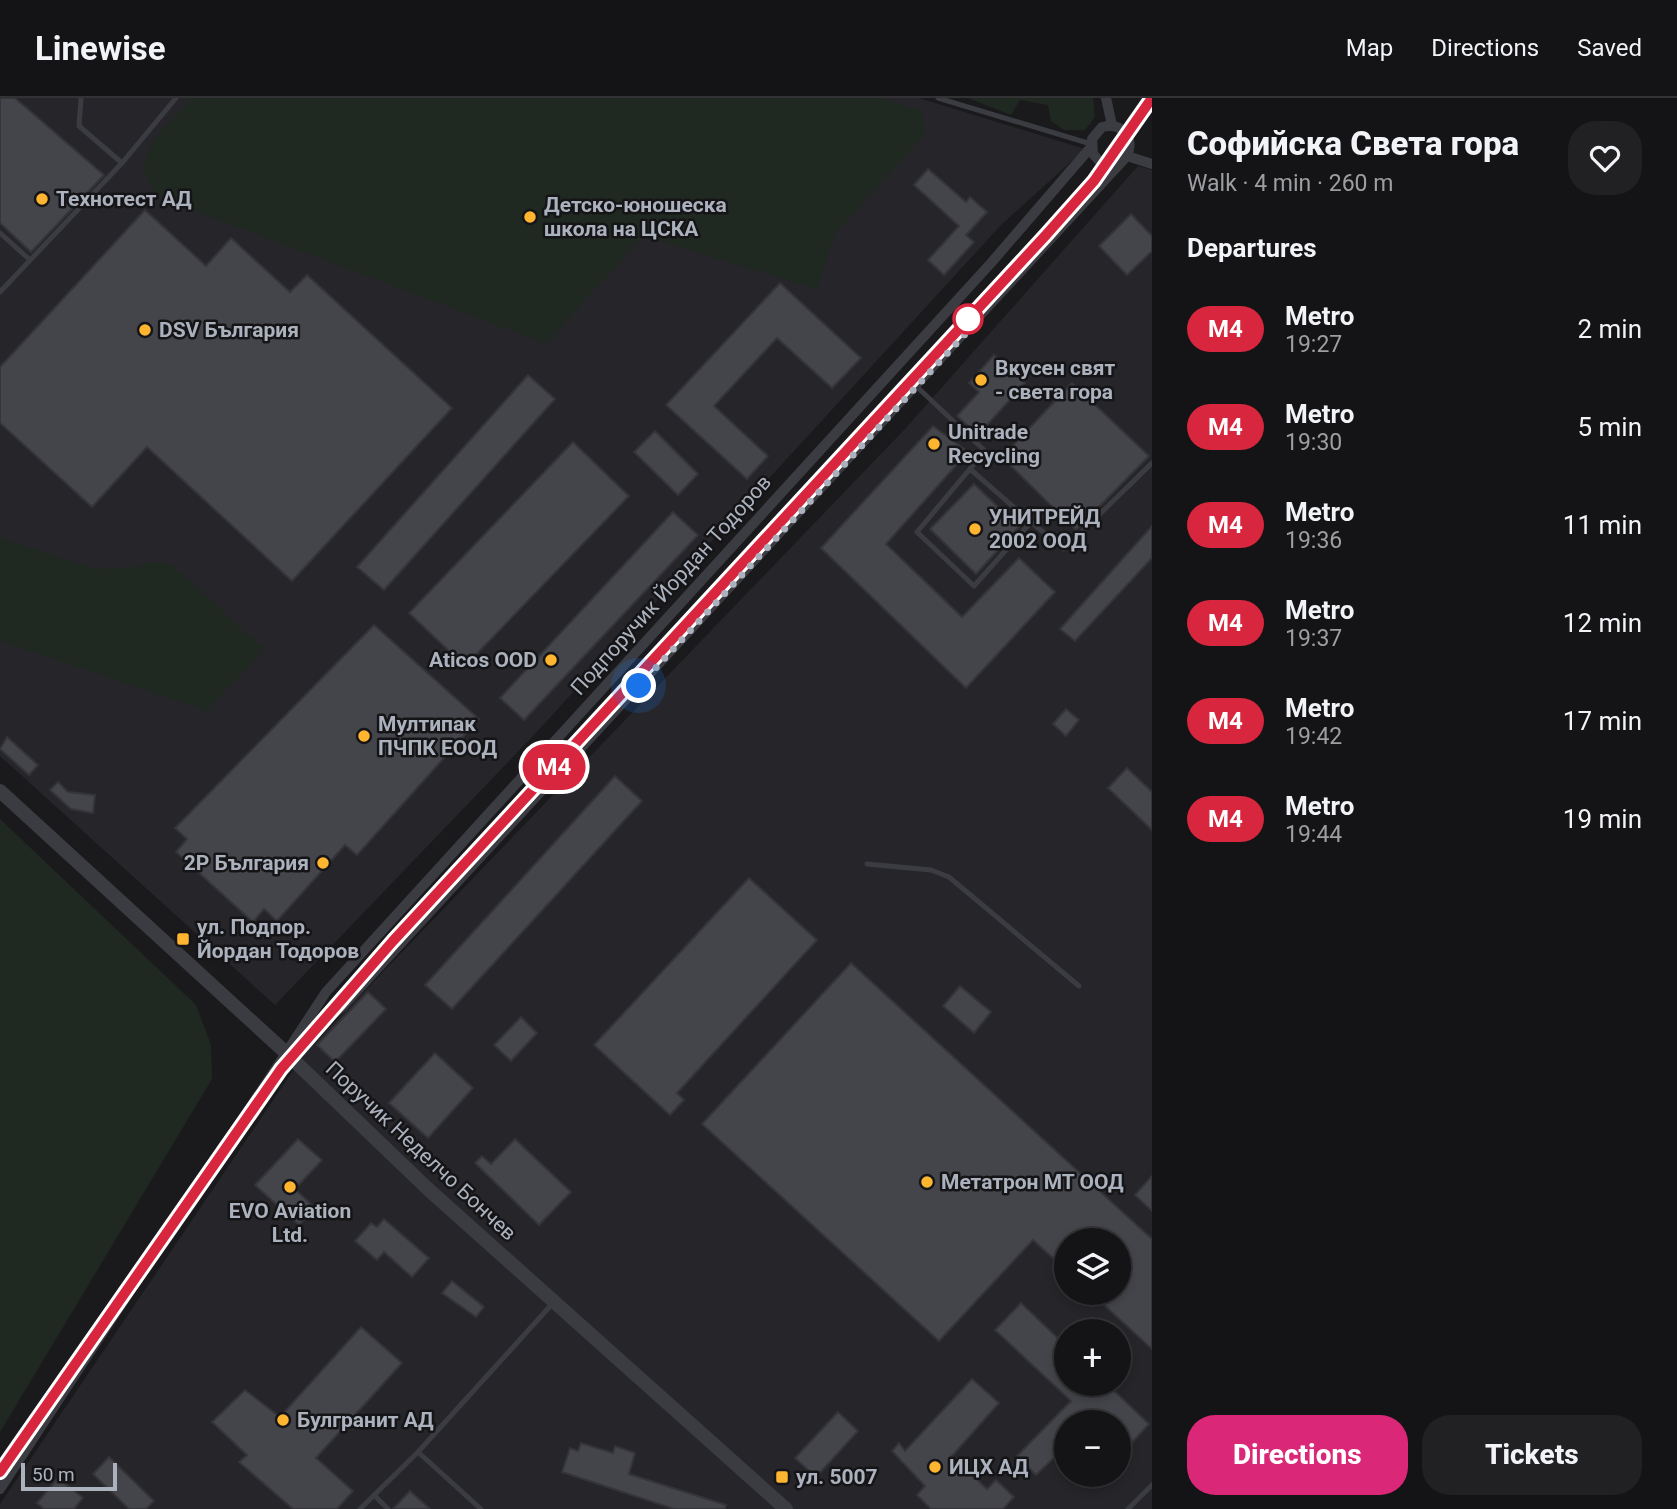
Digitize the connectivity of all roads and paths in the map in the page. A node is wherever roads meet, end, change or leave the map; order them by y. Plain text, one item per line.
1 (81, 98) edge
2 (176, 98) edge
3 (938, 98) edge
4 (1106, 98) edge
5 (1112, 125) junction
6 (1091, 146) junction
7 (1123, 160) junction
8 (122, 163) junction
9 (1152, 164) edge
10 (0, 233) edge
11 (30, 260) junction
12 (0, 292) edge
13 (916, 386) junction
14 (1152, 463) edge
15 (970, 469) junction
16 (1031, 522) junction
17 (0, 791) edge
18 (867, 864) dead end
19 (1079, 986) dead end
20 (284, 1051) junction
21 (554, 1303) junction
22 (418, 1452) junction
23 (1152, 1485) edge
24 (0, 1489) edge
25 (374, 1495) junction
26 (360, 1509) edge
27 (388, 1509) edge
28 (481, 1509) edge
29 (786, 1509) edge
30 (1128, 1509) edge

1 - 8 lane
2 - 8 lane
3 - 6 lane
4 - 5 street
5 - 6 street
5 - 7 street
6 - 7 street
6 - 20 street, Подпоручик Йордан Тодоров
7 - 9 street
7 - 13 street, Подпоручик Йордан Тодоров
8 - 11 lane
10 - 11 lane
11 - 12 lane
13 - 15 lane
13 - 20 street, Подпоручик Йордан Тодоров
14 - 16 lane
15 - 16 lane
15 - 16 lane
17 - 20 street, Поручик Неделчо Бончев
18 - 19 lane
20 - 21 street, Поручик Неделчо Бончев
20 - 24 street, Подпоручик Йордан Тодоров
21 - 22 lane
21 - 29 street, Поручик Неделчо Бончев
22 - 25 lane
22 - 28 lane
23 - 30 lane
25 - 26 lane
25 - 27 lane

